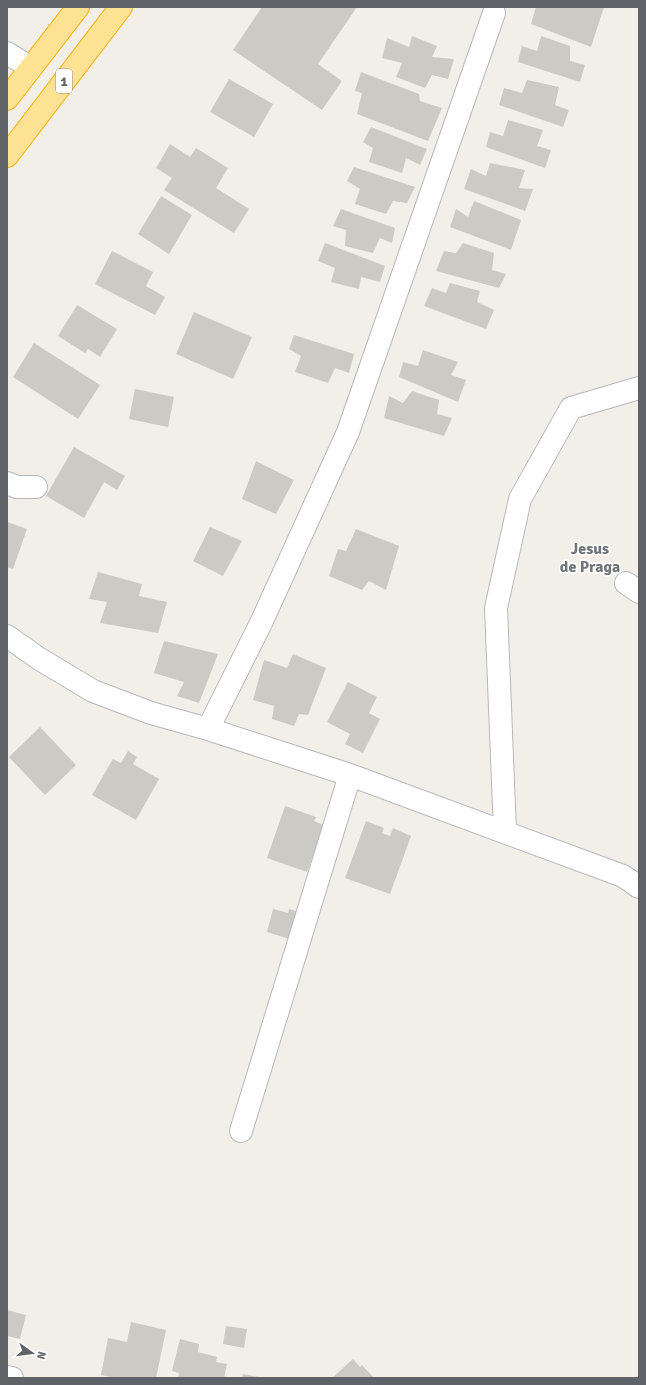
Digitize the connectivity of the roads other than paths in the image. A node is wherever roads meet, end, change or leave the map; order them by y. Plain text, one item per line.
1 (78, 7) edge
2 (121, 7) edge
3 (494, 12) dead end
4 (7, 53) edge
5 (31, 68) junction
6 (7, 99) edge
7 (7, 156) edge
8 (639, 388) edge
9 (7, 483) edge
10 (36, 487) dead end
11 (7, 636) edge
12 (208, 729) junction
13 (350, 775) junction
14 (505, 832) junction
15 (639, 887) edge
16 (241, 1131) dead end
17 (7, 1377) edge
18 (12, 1378) edge

1 - 5 highway, 1
2 - 7 highway, 1
3 - 12 street
4 - 5 street
5 - 6 highway, 1
8 - 14 street
9 - 10 street
11 - 12 street
12 - 13 street
13 - 14 street
13 - 16 street
14 - 15 street
17 - 18 street

